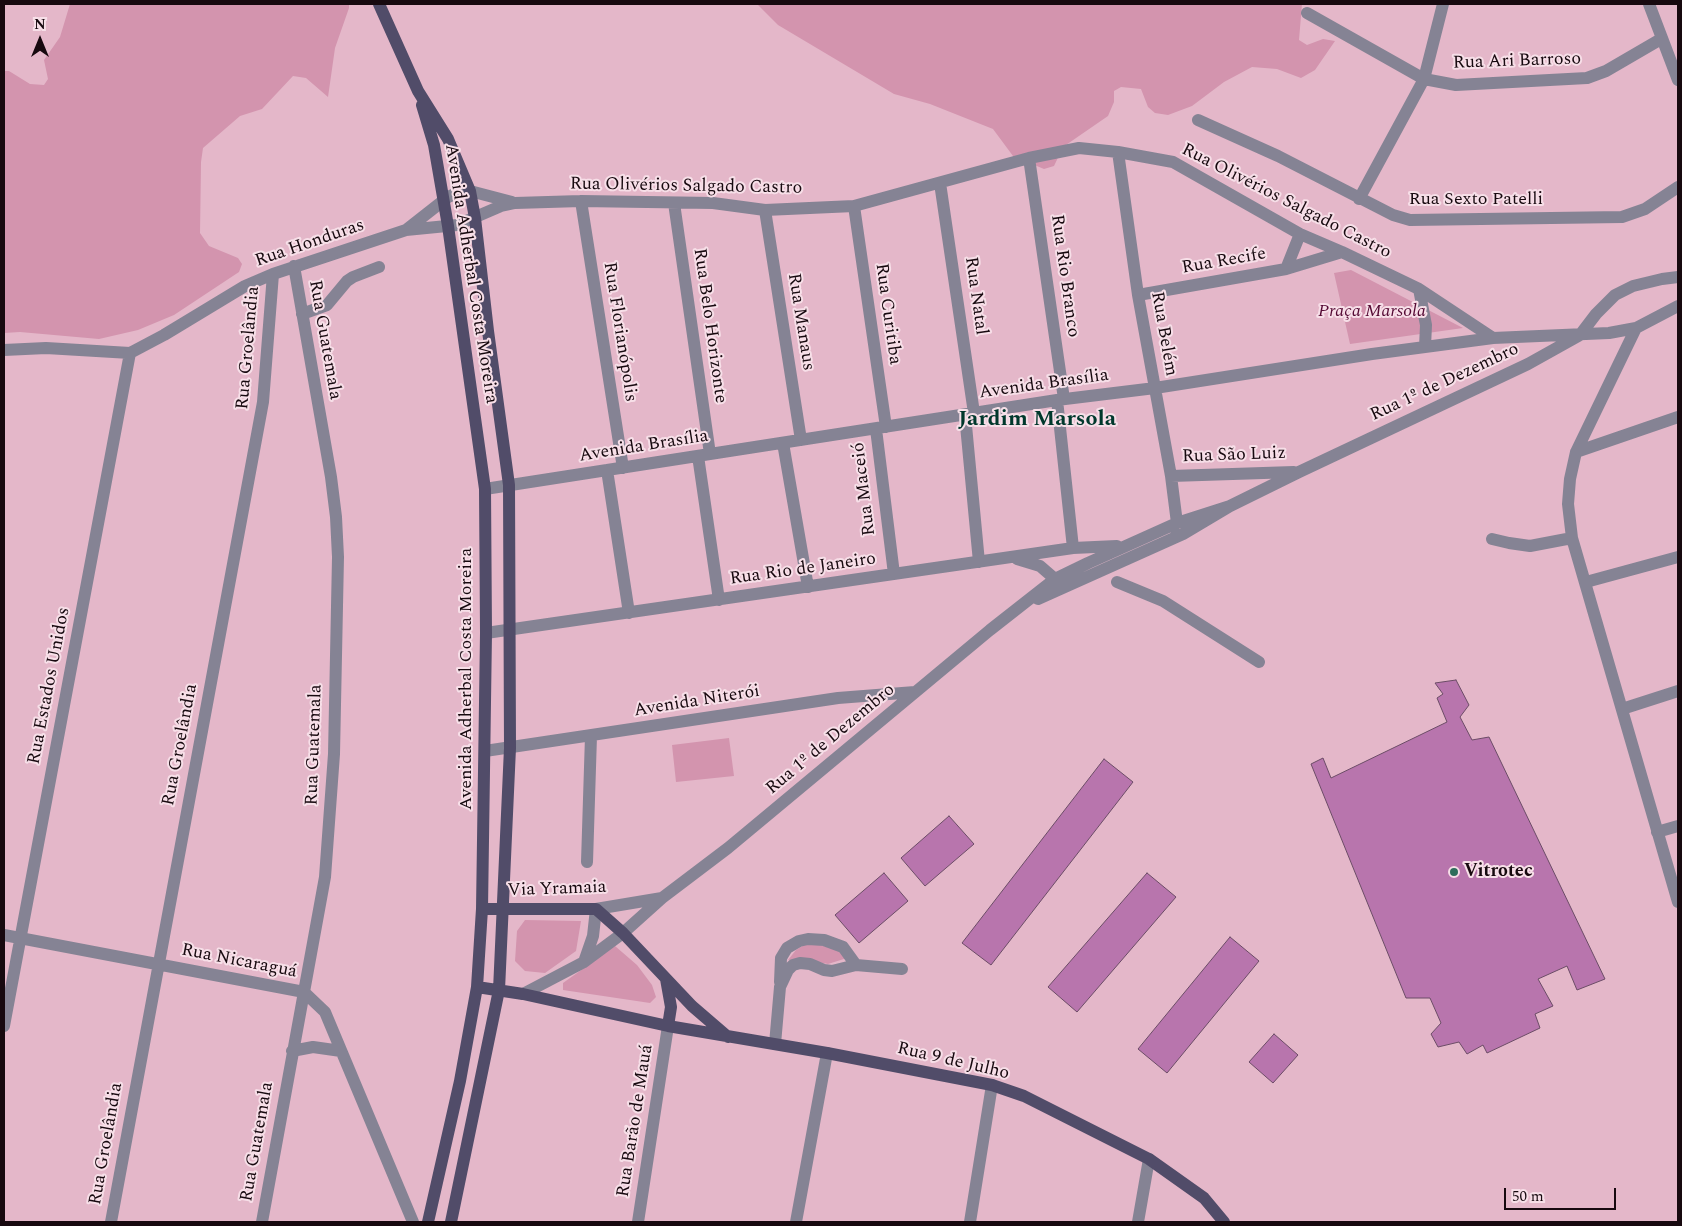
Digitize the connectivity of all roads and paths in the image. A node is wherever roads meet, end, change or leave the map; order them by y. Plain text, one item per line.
1 (379, 4) edge
2 (1443, 4) edge
3 (1649, 4) edge
4 (1307, 13) dead end
5 (1661, 39) junction
6 (1424, 79) junction
7 (1678, 80) edge
8 (418, 90) junction
9 (1198, 120) dead end
10 (1118, 152) junction
11 (1029, 158) junction
12 (940, 183) junction
13 (1678, 187) edge
14 (470, 192) junction
15 (1359, 199) junction
16 (444, 201) junction
17 (581, 201) junction
18 (515, 203) junction
19 (674, 203) junction
20 (854, 206) junction
21 (765, 210) junction
22 (475, 218) junction
23 (448, 226) junction
24 (406, 230) junction
25 (1300, 234) junction
26 (1342, 252) junction
27 (294, 266) junction
28 (379, 267) dead end
29 (1286, 269) junction
30 (273, 274) junction
31 (1678, 277) edge
32 (1419, 289) junction
33 (1138, 295) junction
34 (1678, 306) edge
35 (302, 314) junction
36 (1636, 328) junction
37 (1580, 335) junction
38 (1493, 338) junction
39 (1425, 347) junction
40 (4, 350) edge
41 (130, 353) junction
42 (1155, 388) junction
43 (1060, 400) junction
44 (970, 414) junction
45 (1678, 417) edge
46 (881, 428) junction
47 (801, 440) junction
48 (783, 443) junction
49 (1576, 452) junction
50 (704, 455) junction
51 (623, 468) junction
52 (607, 470) junction
53 (1299, 472) junction
54 (1170, 476) junction
55 (510, 485) junction
56 (485, 489) junction
57 (1230, 506) junction
58 (1177, 523) junction
59 (1492, 538) dead end
60 (1572, 538) junction
61 (1126, 546) junction
62 (1073, 548) junction
63 (1059, 550) junction
64 (1144, 551) junction
65 (1678, 557) edge
66 (1012, 558) junction
67 (979, 562) junction
68 (894, 574) junction
69 (1054, 580) junction
70 (1117, 582) dead end
71 (1586, 582) junction
72 (808, 587) junction
73 (719, 600) junction
74 (629, 613) junction
75 (511, 630) junction
76 (486, 633) junction
77 (1259, 662) dead end
78 (915, 692) junction
79 (1678, 692) edge
80 (1622, 709) junction
81 (591, 736) junction
82 (510, 748) junction
83 (485, 751) junction
84 (1678, 826) edge
85 (1657, 832) junction
86 (586, 862) dead end
87 (662, 898) junction
88 (1678, 902) edge
89 (482, 909) junction
90 (504, 909) junction
91 (596, 909) junction
92 (623, 933) junction
93 (4, 935) edge
94 (20, 938) junction
95 (584, 962) junction
96 (158, 964) junction
97 (856, 965) junction
98 (902, 969) dead end
99 (665, 977) junction
100 (780, 987) junction
101 (477, 988) junction
102 (499, 990) junction
103 (304, 992) junction
104 (523, 994) junction
105 (4, 1026) edge
106 (668, 1026) junction
107 (728, 1037) junction
108 (776, 1044) junction
109 (292, 1051) junction
110 (340, 1051) junction
111 (827, 1053) junction
112 (992, 1085) junction
113 (1148, 1159) junction
114 (111, 1222) edge
115 (262, 1222) edge
116 (413, 1222) edge
117 (428, 1222) edge
118 (451, 1222) edge
119 (638, 1222) edge
120 (796, 1222) edge
121 (970, 1222) edge
122 (1138, 1222) edge
123 (1224, 1222) edge

1 - 8 main road
2 - 6 street
3 - 5 street
4 - 6 street, Rua Ari Barroso
5 - 6 street, Rua Ari Barroso
5 - 7 street
6 - 15 street
8 - 14 main road, Avenida Adherbal Costa Moreira
8 - 16 main road, Avenida Adherbal Costa Moreira
9 - 15 street, Rua Sexto Patelli
10 - 11 street, Rua Olivérios Salgado Castro
10 - 25 street, Rua Olivérios Salgado Castro
10 - 33 street, Rua Belém
11 - 12 street, Rua Olivérios Salgado Castro
11 - 43 street, Rua Rio Branco
12 - 20 street, Rua Olivérios Salgado Castro
12 - 44 street, Rua Natal
13 - 15 street, Rua Sexto Patelli
14 - 16 street
14 - 18 street
14 - 22 main road, Avenida Adherbal Costa Moreira
16 - 23 main road, Avenida Adherbal Costa Moreira
16 - 24 street
17 - 18 street, Rua Olivérios Salgado Castro
17 - 19 street, Rua Olivérios Salgado Castro
17 - 51 street, Rua Florianópolis
18 - 22 street
19 - 21 street, Rua Olivérios Salgado Castro
19 - 50 street, Rua Belo Horizonte
20 - 21 street, Rua Olivérios Salgado Castro
20 - 46 street, Rua Curitiba
21 - 47 street, Rua Manaus
22 - 23 street
22 - 55 main road, Avenida Adherbal Costa Moreira
23 - 24 street
23 - 56 main road, Avenida Adherbal Costa Moreira
24 - 27 street, Rua Honduras
25 - 26 street, Rua Olivérios Salgado Castro
25 - 29 street, Rua Recife
26 - 29 street, Rua Recife
26 - 32 street, Rua Olivérios Salgado Castro
27 - 30 street, Rua Honduras
27 - 35 street, Rua Guatemala
28 - 35 street
29 - 33 street, Rua Recife
30 - 41 street, Rua Honduras
30 - 96 street, Rua Groelândia
31 - 37 street
32 - 38 street, Rua Olivérios Salgado Castro
32 - 39 street
33 - 42 street, Rua Belém
34 - 36 street, Rua 1º de Dezembro
35 - 103 street, Rua Guatemala
36 - 37 street, Rua 1º de Dezembro
36 - 49 street
37 - 38 street, Avenida Brasília
37 - 53 street, Rua 1º de Dezembro
38 - 39 street, Avenida Brasília
39 - 42 street, Avenida Brasília
40 - 41 street
41 - 94 street, Rua Estados Unidos
42 - 43 street, Avenida Brasília
42 - 54 street, Rua Belém
43 - 44 street, Avenida Brasília
43 - 62 street, Rua Rio Branco
44 - 46 street, Avenida Brasília
44 - 67 street, Rua Natal
45 - 49 street
46 - 47 street, Avenida Brasília
46 - 68 street, Rua Maceió
47 - 48 street, Avenida Brasília
48 - 50 street, Avenida Brasília
48 - 72 street
49 - 60 street
50 - 51 street, Avenida Brasília
50 - 73 street, Rua Belo Horizonte
51 - 52 street, Avenida Brasília
52 - 55 street, Avenida Brasília
52 - 74 street
53 - 54 street, Rua São Luiz
53 - 57 street, Rua 1º de Dezembro
54 - 58 street, Rua Belém
55 - 56 street, Avenida Brasília
55 - 75 main road, Avenida Adherbal Costa Moreira
56 - 76 main road, Avenida Adherbal Costa Moreira
57 - 58 street, Rua 1º de Dezembro
57 - 64 street, Rua 1º de Dezembro
58 - 61 street, Rua 1º de Dezembro
58 - 64 street
59 - 60 street
60 - 71 street
61 - 62 street, Rua Rio de Janeiro
61 - 69 street, Rua 1º de Dezembro
62 - 63 street, Rua Rio de Janeiro
63 - 66 street, Rua Rio de Janeiro
63 - 69 street
64 - 69 street, Rua 1º de Dezembro
65 - 71 street
66 - 67 street, Rua Rio de Janeiro
66 - 69 street
67 - 68 street, Rua Rio de Janeiro
68 - 72 street, Rua Rio de Janeiro
69 - 78 street, Rua 1º de Dezembro
70 - 77 street
71 - 80 street
72 - 73 street, Rua Rio de Janeiro
73 - 74 street, Rua Rio de Janeiro
74 - 75 street, Rua Rio de Janeiro
75 - 76 street, Rua Rio de Janeiro
75 - 82 main road, Avenida Adherbal Costa Moreira
76 - 83 main road, Avenida Adherbal Costa Moreira
78 - 81 street, Avenida Niterói
78 - 87 street, Rua 1º de Dezembro
79 - 80 street
80 - 85 street
81 - 82 street, Avenida Niterói
81 - 86 street
82 - 83 street, Avenida Niterói
82 - 90 main road, Avenida Adherbal Costa Moreira
83 - 89 main road, Avenida Adherbal Costa Moreira
84 - 85 street
85 - 88 street
87 - 91 street, Via Yramaia
87 - 92 street, Rua 1º de Dezembro
89 - 90 main road, Via Yramaia
89 - 101 main road, Avenida Adherbal Costa Moreira
90 - 91 main road, Via Yramaia
90 - 102 main road, Avenida Adherbal Costa Moreira
91 - 92 main road
91 - 95 street
92 - 95 street, Rua 1º de Dezembro
92 - 99 main road
93 - 94 street, Rua Nicaraguá
94 - 96 street, Rua Nicaraguá
94 - 105 street, Rua Estados Unidos
95 - 104 street, Rua 1º de Dezembro
96 - 103 street, Rua Nicaraguá
96 - 114 street, Rua Groelândia
97 - 98 street
97 - 100 street
97 - 100 street
99 - 106 main road
99 - 107 main road
100 - 108 street
101 - 102 main road, Rua 9 de Julho
101 - 117 main road, Avenida Adherbal Costa Moreira
102 - 104 main road, Rua 9 de Julho
102 - 118 main road, Avenida Adherbal Costa Moreira
103 - 109 street, Rua Guatemala
103 - 110 street, Rua Nicaraguá
104 - 106 main road, Rua 9 de Julho
106 - 107 main road, Rua 9 de Julho
106 - 119 street, Rua Barão de Mauá
107 - 108 main road, Rua 9 de Julho
108 - 111 main road, Rua 9 de Julho
109 - 110 street
109 - 115 street, Rua Guatemala
110 - 116 street, Rua Nicaraguá
111 - 112 main road, Rua 9 de Julho
111 - 120 street
112 - 113 main road, Rua 9 de Julho
112 - 121 street
113 - 122 street
113 - 123 main road, Rua 9 de Julho

